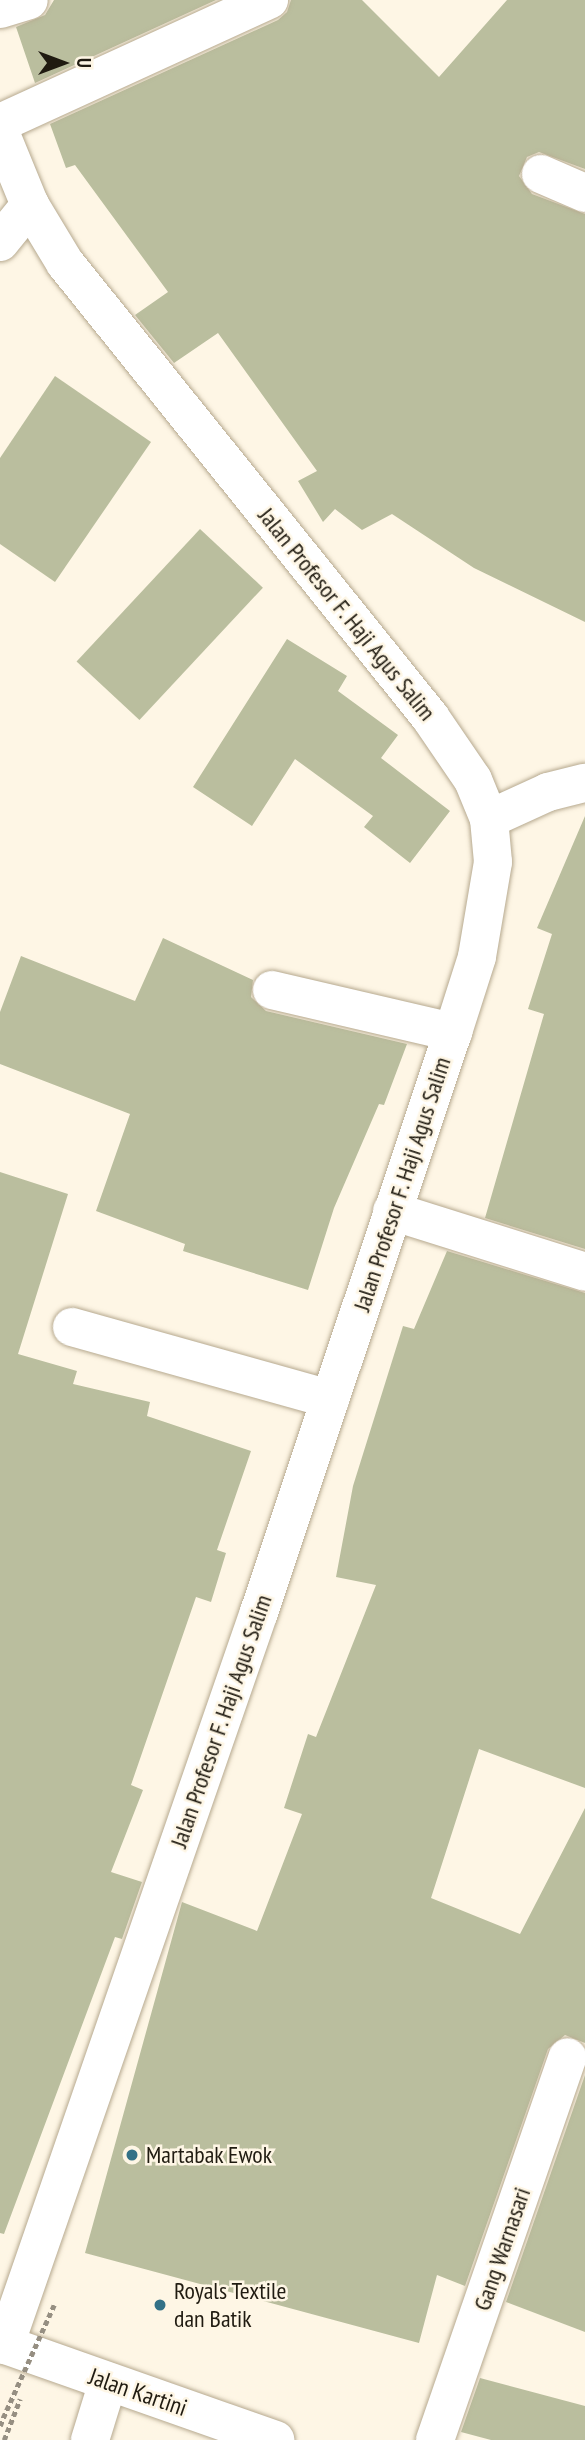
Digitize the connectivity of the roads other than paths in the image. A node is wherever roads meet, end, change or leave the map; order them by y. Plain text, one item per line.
1 (29, 0) edge
2 (268, 0) edge
3 (0, 9) edge
4 (0, 123) edge
5 (0, 131) edge
6 (541, 174) dead end
7 (585, 193) edge
8 (30, 205) junction
9 (0, 242) edge
10 (585, 783) edge
11 (489, 819) junction
12 (272, 990) dead end
13 (453, 1032) junction
14 (393, 1212) junction
15 (585, 1272) edge
16 (72, 1327) dead end
17 (330, 1399) junction
18 (568, 2057) dead end
19 (2, 2344) edge
20 (108, 2382) junction
21 (90, 2440) edge
22 (275, 2440) edge
23 (435, 2440) edge

1 - 3 main road
2 - 4 main road
5 - 8 main road, Jalan Profesor F. Haji Agus Salim
6 - 7 main road
8 - 9 main road
8 - 11 main road, Jalan Profesor F. Haji Agus Salim
10 - 11 main road
11 - 13 main road, Jalan Profesor F. Haji Agus Salim
12 - 13 main road
13 - 14 main road, Jalan Profesor F. Haji Agus Salim
14 - 15 main road
14 - 17 main road, Jalan Profesor F. Haji Agus Salim
16 - 17 main road
17 - 19 main road, Jalan Profesor F. Haji Agus Salim
18 - 23 main road, Gang Warnasari
19 - 20 main road, Jalan Kartini
20 - 21 main road
20 - 22 main road, Jalan Kartini

